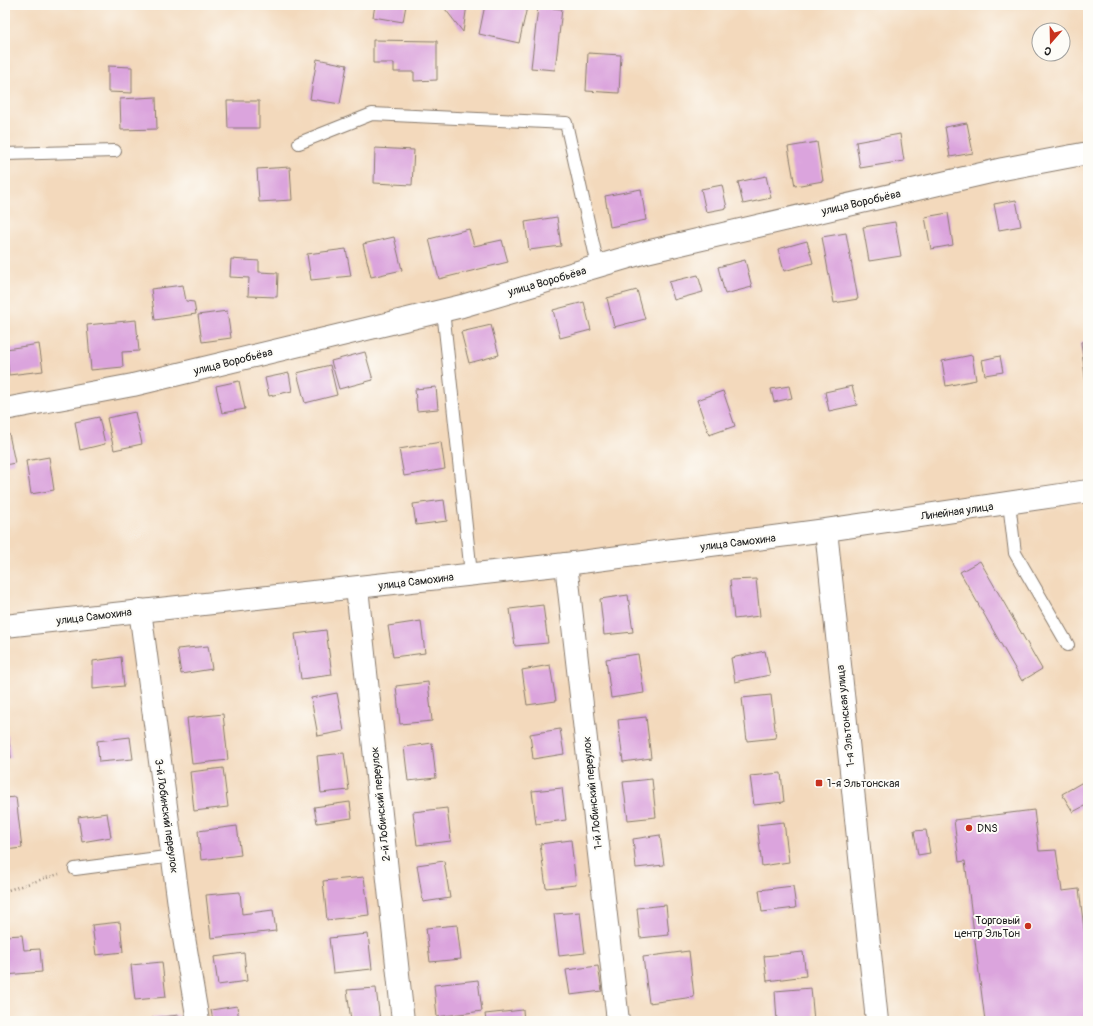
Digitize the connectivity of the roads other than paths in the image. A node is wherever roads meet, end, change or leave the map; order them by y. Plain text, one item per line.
1 (299, 143) dead end
2 (115, 151) dead end
3 (1088, 153) edge
4 (5, 154) edge
5 (598, 266) junction
6 (443, 310) junction
7 (5, 408) edge
8 (1088, 491) edge
9 (1009, 503) junction
10 (826, 530) junction
11 (566, 564) junction
12 (471, 574) junction
13 (357, 588) junction
14 (140, 610) junction
15 (5, 626) edge
16 (1068, 645) dead end
17 (173, 856) junction
18 (75, 869) road end
19 (198, 1021) edge
20 (403, 1021) edge
21 (618, 1021) edge
22 (877, 1021) edge

1 - 5 lane
2 - 4 lane
3 - 5 street, улица Воробьёва
5 - 6 street, улица Воробьёва
6 - 7 street, улица Воробьёва
6 - 12 lane
8 - 9 street, Линейная улица
9 - 10 street, Линейная улица
9 - 16 lane
10 - 11 street, улица Самохина
10 - 22 street, 1-я Эльтонская улица
11 - 12 street, улица Самохина
11 - 21 street, 1-й Лобинский переулок
12 - 13 street, улица Самохина
13 - 14 street, улица Самохина
13 - 20 street, 2-й Лобинский переулок
14 - 15 street, улица Самохина
14 - 17 street, 3-й Лобинский переулок
17 - 18 lane
17 - 19 street, 3-й Лобинский переулок

